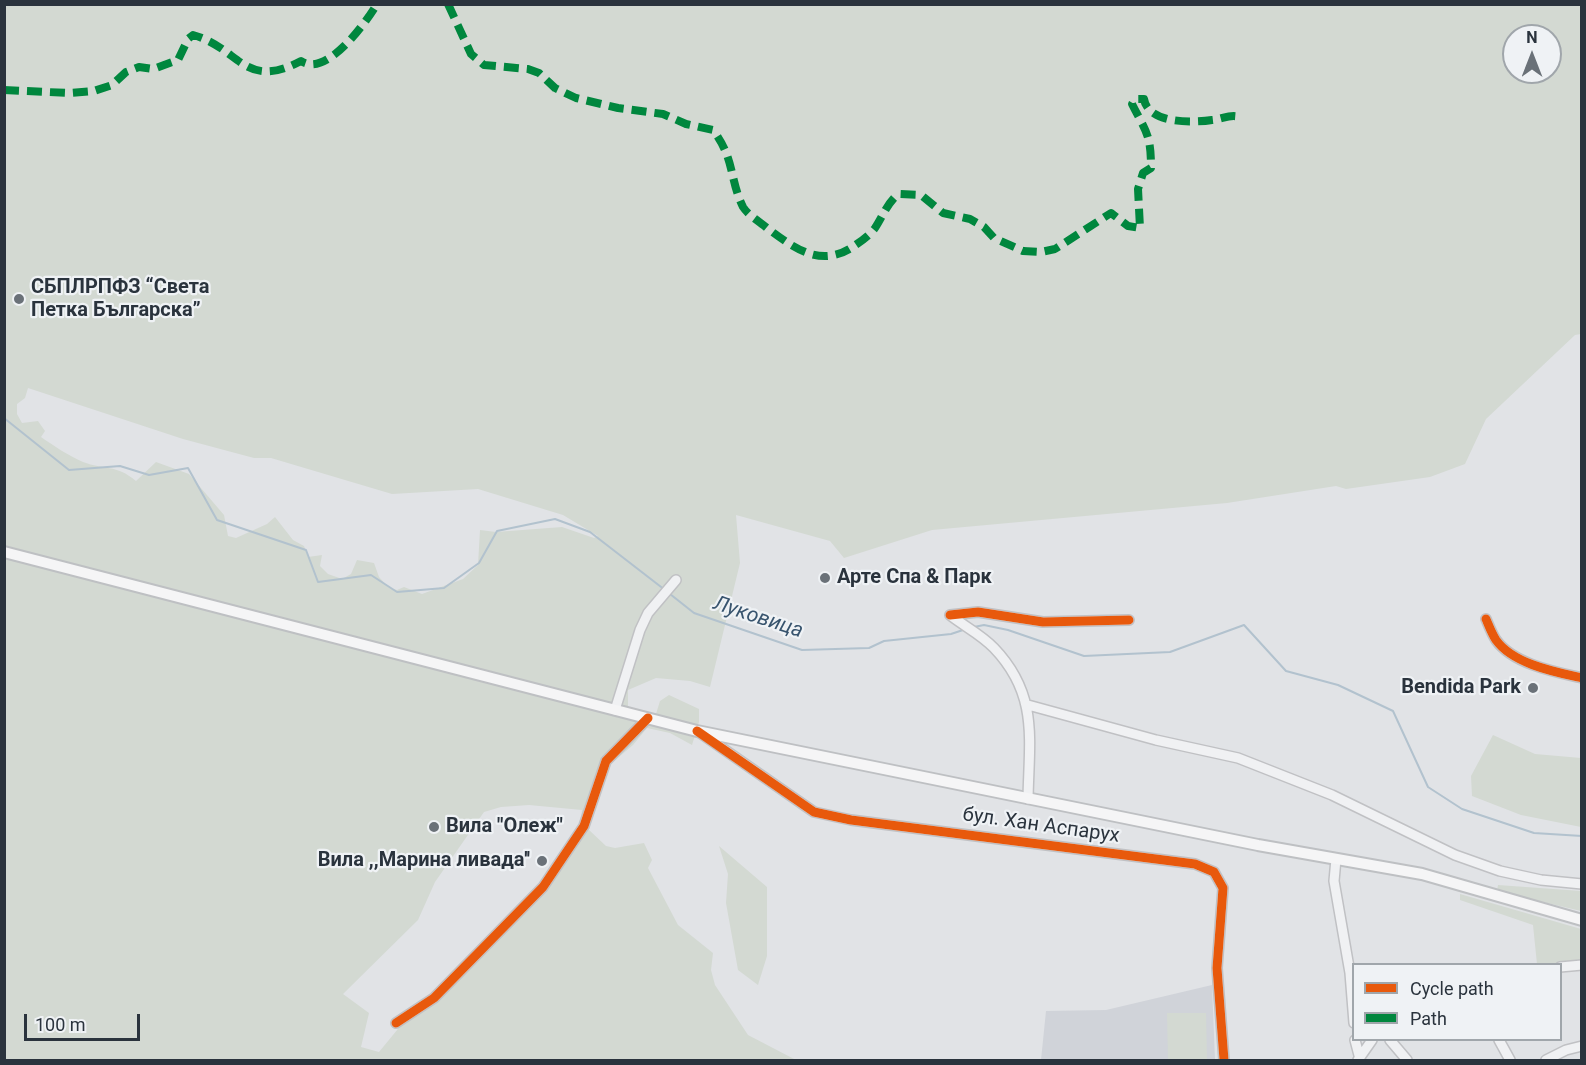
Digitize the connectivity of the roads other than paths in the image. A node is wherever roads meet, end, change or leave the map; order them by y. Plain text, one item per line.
1 (4, 552) edge
2 (674, 583) dead end
3 (1486, 619) dead end
4 (1129, 620) dead end
5 (1581, 678) edge
6 (1028, 705) junction
7 (615, 710) junction
8 (648, 718) junction
9 (697, 731) junction
10 (1028, 799) junction
11 (1336, 859) junction
12 (1581, 884) edge
13 (1581, 920) edge
14 (1581, 965) edge
15 (1562, 967) edge
16 (1352, 1006) edge
17 (396, 1023) dead end
18 (1355, 1041) edge
19 (1371, 1041) edge
20 (1391, 1041) edge
21 (1500, 1041) edge
22 (1581, 1046) edge
23 (1224, 1060) edge
24 (1359, 1060) edge
25 (1407, 1060) edge
26 (1510, 1060) edge
27 (1546, 1060) edge

1 - 7 main road
2 - 7 street
3 - 5 street
4 - 6 street
6 - 10 street
6 - 12 street
7 - 8 main road
8 - 9 main road
8 - 17 street
9 - 10 main road
9 - 23 street, бул. Хан Аспарух
10 - 11 main road
11 - 13 main road
11 - 16 street
14 - 15 street
18 - 24 street
19 - 24 street
20 - 25 street
21 - 26 street
22 - 27 street

